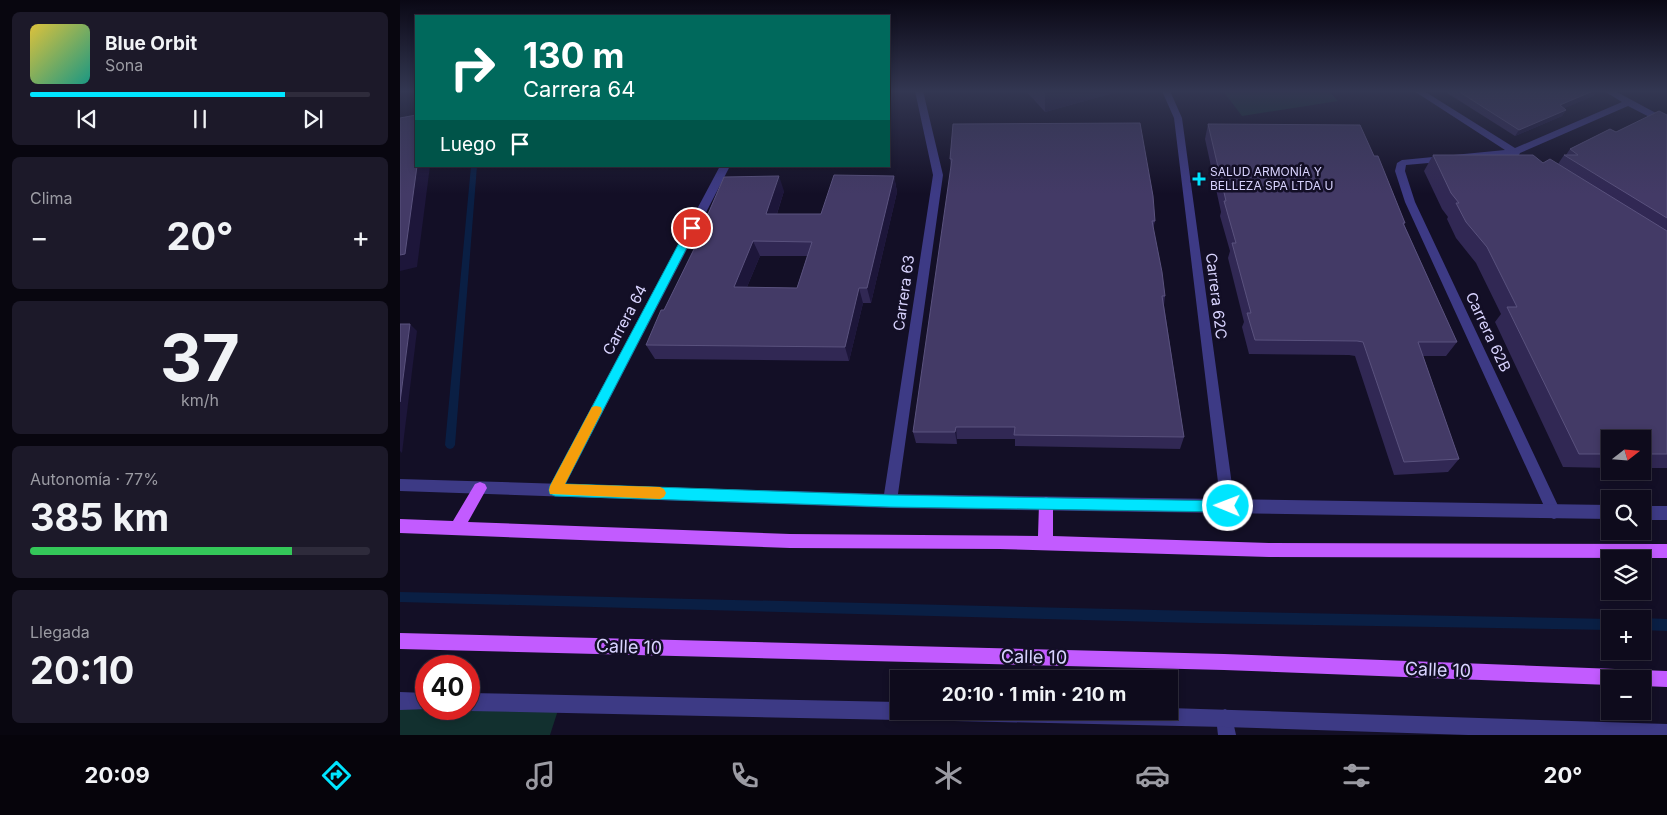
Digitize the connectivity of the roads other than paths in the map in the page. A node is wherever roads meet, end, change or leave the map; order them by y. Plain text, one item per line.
1 (927, 125) edge
2 (1179, 125) edge
3 (1472, 125) edge
4 (1579, 125) edge
5 (1518, 154) junction
6 (725, 167) edge
7 (400, 485) edge
8 (480, 488) junction
9 (555, 490) junction
10 (890, 501) junction
11 (1046, 504) junction
12 (1228, 506) junction
13 (1554, 512) junction
14 (1601, 512) edge
15 (1651, 513) edge
16 (1667, 513) edge
17 (400, 526) edge
18 (458, 528) junction
19 (1045, 544) junction
20 (1667, 551) edge
21 (400, 640) edge
22 (1667, 679) edge
23 (400, 701) edge
24 (415, 701) edge
25 (480, 702) edge
26 (890, 711) edge
27 (1100, 720) edge
28 (1226, 726) edge
29 (1667, 733) edge

1 - 10 street, Carrera 63
2 - 12 street, Carrera 62C
3 - 5 street
4 - 5 street
5 - 13 street, Carrera 62B
6 - 9 street, Carrera 64
7 - 8 street
8 - 9 street
8 - 18 main road
9 - 10 street
10 - 11 street
11 - 12 street
11 - 19 main road
12 - 13 street
13 - 14 street
15 - 16 street
17 - 18 main road
18 - 19 main road
19 - 20 main road
21 - 22 main road, Calle 10
23 - 24 street
25 - 26 street
27 - 28 street
28 - 29 street

